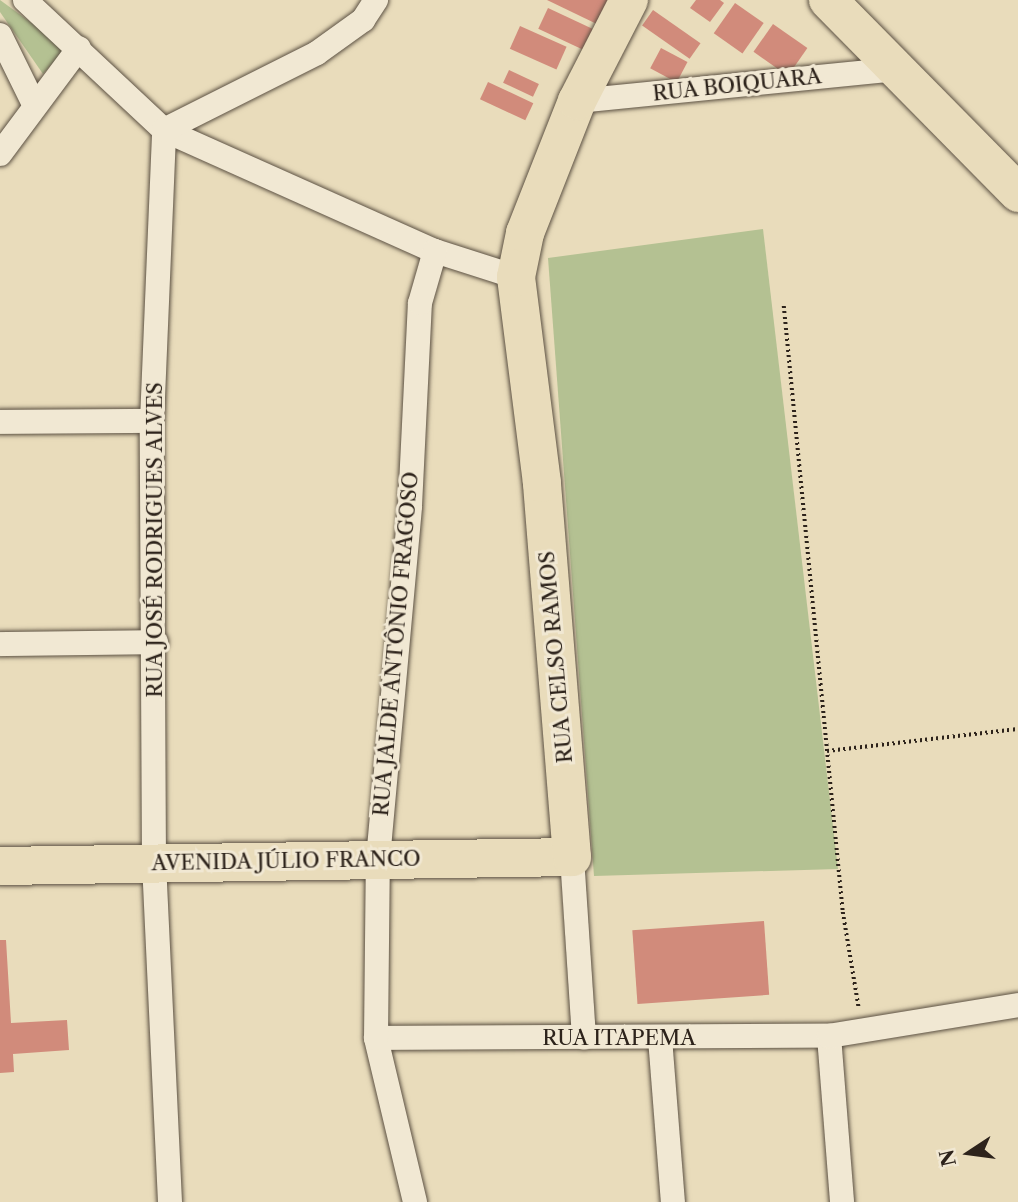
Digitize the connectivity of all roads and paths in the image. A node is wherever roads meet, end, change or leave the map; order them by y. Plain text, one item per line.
1 (24, 0) edge
2 (376, 0) edge
3 (629, 0) edge
4 (828, 0) edge
5 (0, 35) edge
6 (79, 48) junction
7 (897, 69) junction
8 (576, 101) junction
9 (34, 104) junction
10 (164, 130) junction
11 (0, 154) edge
12 (1018, 193) edge
13 (435, 251) junction
14 (516, 277) junction
15 (784, 306) dead end
16 (152, 421) junction
17 (0, 422) edge
18 (156, 642) junction
19 (0, 644) edge
20 (1018, 729) edge
21 (827, 751) junction
22 (572, 857) junction
23 (378, 859) junction
24 (154, 864) junction
25 (0, 866) edge
26 (1018, 1005) edge
27 (863, 1031) junction
28 (829, 1036) junction
29 (376, 1038) junction
30 (584, 1038) junction
31 (660, 1038) junction
32 (170, 1202) edge
33 (415, 1202) edge
34 (673, 1202) edge
35 (842, 1202) edge

1 - 6 street
2 - 10 street
3 - 8 main road, RUA CELSO RAMOS
4 - 7 main road
5 - 9 street
6 - 9 street
6 - 10 street
7 - 8 street, RUA BOIQUARA
7 - 12 main road
8 - 14 main road, RUA CELSO RAMOS
9 - 11 street
10 - 13 street
10 - 16 street, RUA JOSÉ RODRIGUES ALVES
13 - 14 street
13 - 23 street, RUA JALDE ANTÔNIO FRAGOSO
14 - 22 main road, RUA CELSO RAMOS
15 - 21 path
16 - 17 street
16 - 18 street, RUA JOSÉ RODRIGUES ALVES
18 - 19 street
18 - 24 street, RUA JOSÉ RODRIGUES ALVES
20 - 21 path
21 - 27 path
22 - 23 main road, AVENIDA JÚLIO FRANCO
22 - 30 street, RUA CELSO RAMOS
23 - 24 main road, AVENIDA JÚLIO FRANCO
23 - 29 street, RUA JALDE ANTÔNIO FRAGOSO
24 - 25 main road, AVENIDA JÚLIO FRANCO
24 - 32 street, RUA JOSÉ RODRIGUES ALVES
26 - 27 street, RUA ITAPEMA
27 - 28 street, RUA ITAPEMA
28 - 31 street, RUA ITAPEMA
28 - 35 street
29 - 30 street, RUA ITAPEMA
29 - 33 street, RUA JALDE ANTÔNIO FRAGOSO
30 - 31 street, RUA ITAPEMA
31 - 34 street

